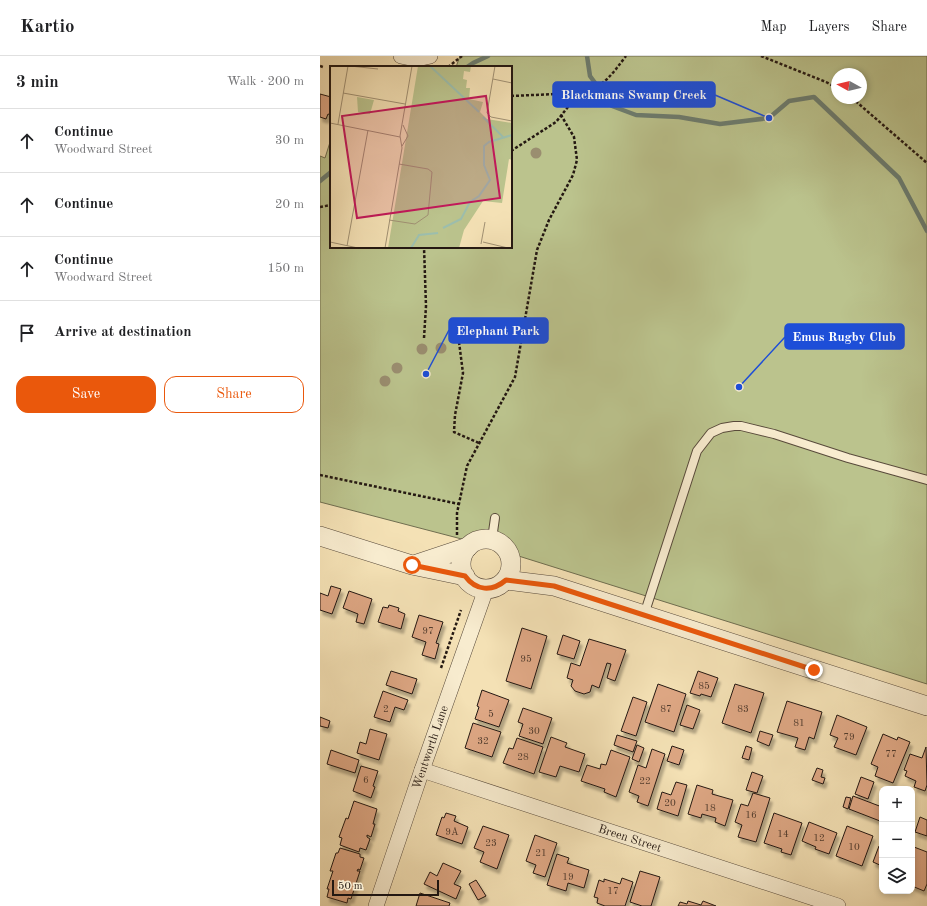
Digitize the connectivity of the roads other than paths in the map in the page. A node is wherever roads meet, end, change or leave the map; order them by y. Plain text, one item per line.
1 (401, 56) edge
2 (430, 56) edge
3 (927, 480) edge
4 (495, 518) dead end
5 (320, 536) edge
6 (492, 539) junction
7 (462, 549) junction
8 (511, 558) junction
9 (412, 565) junction
10 (465, 576) junction
11 (506, 580) junction
12 (554, 586) junction
13 (486, 589) junction
14 (644, 615) junction
15 (927, 706) edge
16 (422, 770) junction
17 (376, 906) edge
18 (838, 906) edge

1 - 2 street
3 - 14 lane
4 - 6 lane
5 - 9 street
6 - 7 street
6 - 8 street
7 - 9 street
7 - 10 street
8 - 11 street
8 - 12 street
9 - 10 street
10 - 13 street
11 - 12 street
11 - 13 street
12 - 14 street
13 - 16 street, Wentworth Lane
14 - 15 street
16 - 17 street, Wentworth Lane
16 - 18 street, Breen Street

